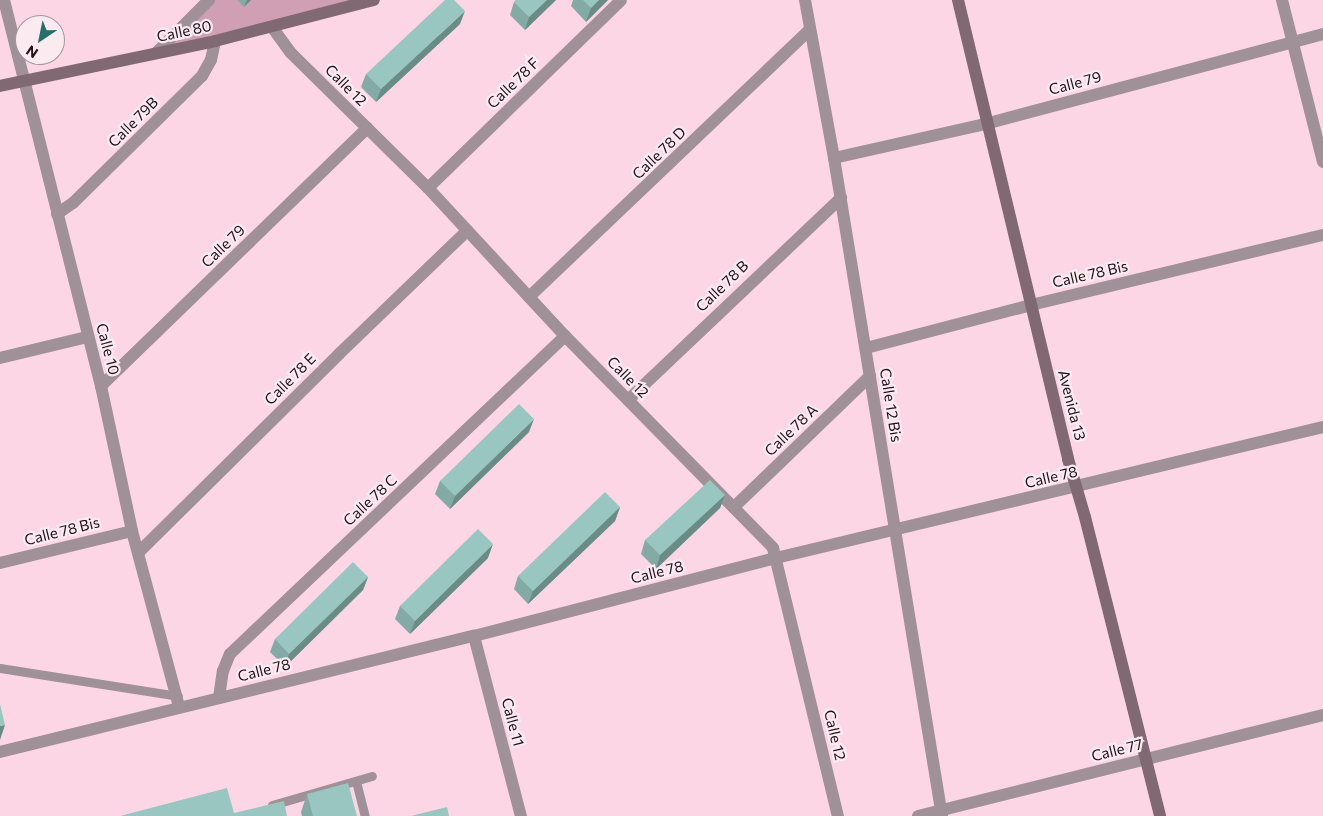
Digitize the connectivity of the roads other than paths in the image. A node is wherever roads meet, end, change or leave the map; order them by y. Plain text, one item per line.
1 (209, 0) edge
2 (374, 0) edge
3 (621, 0) edge
4 (805, 0) edge
5 (958, 0) edge
6 (1282, 0) edge
7 (8, 2) edge
8 (272, 27) junction
9 (809, 30) junction
10 (1323, 34) edge
11 (215, 41) junction
12 (1293, 41) junction
13 (156, 53) junction
14 (26, 80) junction
15 (0, 86) edge
16 (989, 123) junction
17 (367, 128) junction
18 (834, 158) junction
19 (1323, 162) edge
20 (428, 188) junction
21 (840, 198) junction
22 (57, 214) junction
23 (467, 231) junction
24 (1323, 235) edge
25 (529, 297) junction
26 (1031, 305) junction
27 (565, 336) junction
28 (87, 337) junction
29 (866, 348) junction
30 (0, 358) edge
31 (870, 376) junction
32 (101, 386) junction
33 (628, 400) junction
34 (1323, 427) edge
35 (1076, 488) junction
36 (734, 507) junction
37 (132, 530) junction
38 (895, 530) junction
39 (138, 553) junction
40 (776, 558) junction
41 (0, 563) edge
42 (474, 636) junction
43 (0, 668) edge
44 (219, 698) junction
45 (178, 702) junction
46 (1323, 715) edge
47 (0, 752) edge
48 (1147, 759) junction
49 (372, 776) dead end
50 (356, 781) junction
51 (262, 808) edge
52 (942, 813) edge
53 (365, 816) edge
54 (521, 816) edge
55 (838, 816) edge
56 (918, 816) edge
57 (1160, 816) edge

1 - 13 street
2 - 8 street, Calle 80
3 - 20 street, Calle 78 F
4 - 9 street, Calle 12 Bis
5 - 16 street, Avenida 13
6 - 12 street
7 - 14 street, Calle 10
8 - 11 street, Calle 80
8 - 17 street, Calle 12
9 - 18 street, Calle 12 Bis
9 - 25 street, Calle 78 D
10 - 12 street, Calle 79
11 - 13 street, Calle 80
11 - 22 street, Calle 79B
12 - 16 street, Calle 79
12 - 19 street
13 - 14 street, Calle 80
14 - 15 street, Calle 80
14 - 22 street, Calle 10
16 - 18 street, Calle 79
16 - 26 street, Avenida 13
17 - 20 street, Calle 12
17 - 32 street, Calle 79
18 - 21 street, Calle 12 Bis
20 - 23 street, Calle 12
21 - 29 street, Calle 12 Bis
21 - 33 street, Calle 78 B
22 - 28 street, Calle 10
23 - 25 street, Calle 12
23 - 39 street, Calle 78 E
24 - 26 street, Calle 78 Bis
25 - 27 street, Calle 12
26 - 29 street, Calle 78 Bis
26 - 35 street, Avenida 13
27 - 33 street, Calle 12
27 - 44 street, Calle 78 C
28 - 30 street
28 - 32 street, Calle 10
29 - 31 street, Calle 12 Bis
31 - 36 street, Calle 78 A
31 - 38 street, Calle 12 Bis
32 - 37 street, Calle 10
33 - 36 street, Calle 12
34 - 35 street, Calle 78
35 - 38 street, Calle 78
35 - 48 street, Avenida 13
36 - 40 street, Calle 12
37 - 39 street, Calle 10
37 - 41 street, Calle 78 Bis
38 - 40 street, Calle 78
38 - 52 street, Calle 12 Bis
39 - 45 street, Calle 10
40 - 42 street, Calle 78
40 - 55 street, Calle 12
42 - 44 street, Calle 78
42 - 54 street, Calle 11
43 - 45 lane
44 - 45 street, Calle 78
45 - 47 street, Calle 78
46 - 48 street, Calle 77
48 - 52 street, Calle 77
48 - 57 street, Avenida 13
49 - 50 lane
50 - 51 lane
50 - 53 lane
52 - 56 street, Calle 77

